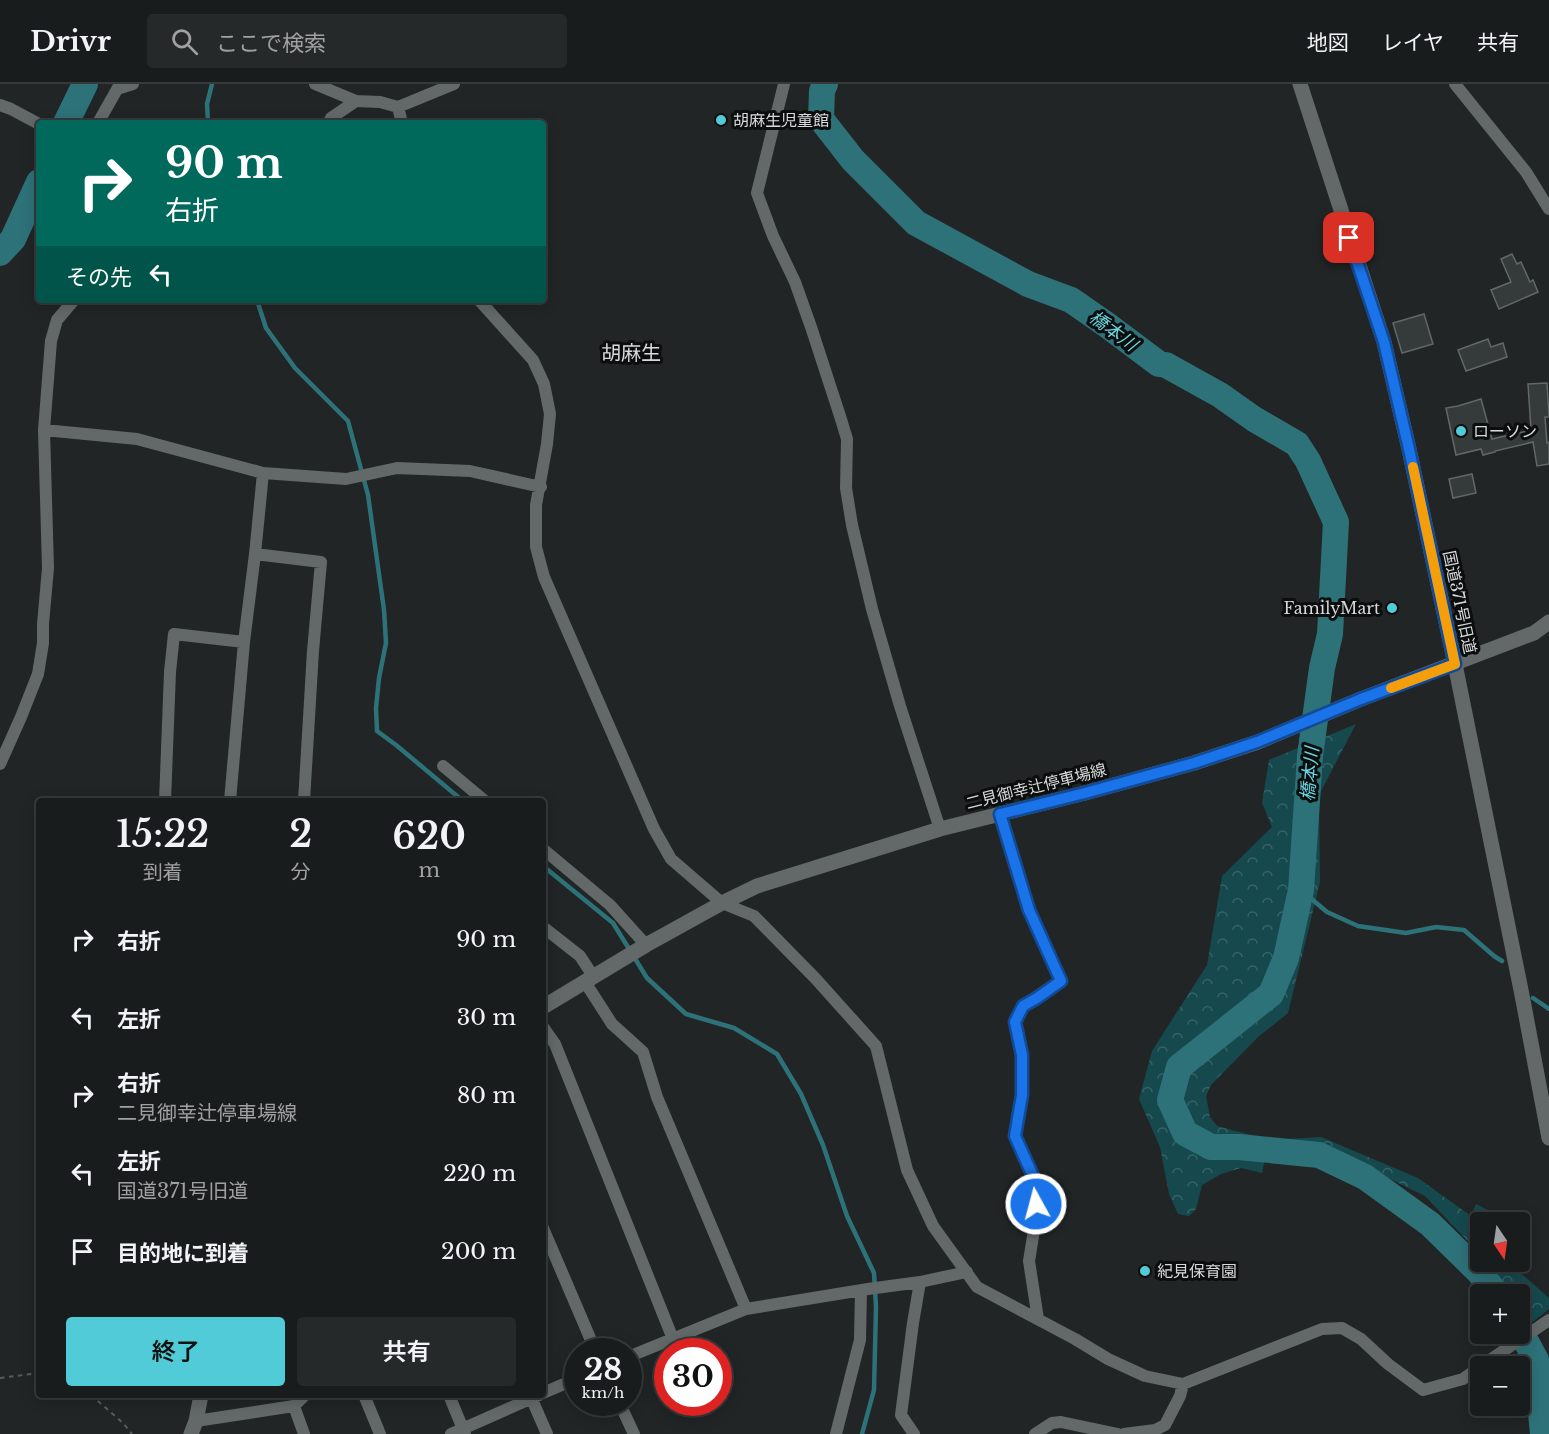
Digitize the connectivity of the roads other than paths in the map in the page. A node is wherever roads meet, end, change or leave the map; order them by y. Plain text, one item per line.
1 (133, 84) edge
2 (315, 84) edge
3 (454, 84) edge
4 (784, 84) edge
5 (1300, 84) edge
6 (1455, 84) edge
7 (118, 87) edge
8 (356, 101) junction
9 (0, 105) edge
10 (398, 107) junction
11 (101, 120) edge
12 (330, 120) edge
13 (401, 120) edge
14 (36, 122) edge
15 (1549, 209) edge
16 (71, 303) edge
17 (482, 303) edge
18 (44, 430) junction
19 (263, 473) junction
20 (541, 487) junction
21 (255, 554) junction
22 (1549, 622) edge
23 (244, 642) junction
24 (1455, 664) junction
25 (0, 764) edge
26 (443, 766) dead end
27 (165, 798) edge
28 (230, 798) edge
29 (304, 798) edge
30 (481, 798) edge
31 (1000, 814) junction
32 (940, 829) junction
33 (546, 852) edge
34 (722, 903) junction
35 (546, 929) edge
36 (645, 945) junction
37 (589, 979) junction
38 (546, 1005) edge
39 (546, 1031) edge
40 (1549, 1138) edge
41 (546, 1234) edge
42 (967, 1272) junction
43 (915, 1283) junction
44 (864, 1289) junction
45 (746, 1309) junction
46 (1038, 1319) junction
47 (1549, 1320) edge
48 (590, 1338) edge
49 (673, 1338) edge
50 (675, 1338) edge
51 (1496, 1356) edge
52 (1470, 1374) edge
53 (564, 1384) edge
54 (1183, 1384) junction
55 (546, 1391) edge
56 (200, 1398) edge
57 (302, 1398) edge
58 (365, 1398) edge
59 (450, 1398) edge
60 (530, 1398) edge
61 (537, 1398) edge
62 (294, 1406) junction
63 (626, 1416) edge
64 (193, 1428) edge
65 (464, 1432) edge
66 (304, 1434) edge
67 (380, 1434) edge
68 (451, 1434) edge
69 (548, 1434) edge
70 (634, 1434) edge
71 (836, 1434) edge
72 (914, 1434) edge
73 (1035, 1434) edge
74 (1118, 1434) edge
75 (1124, 1434) edge

1 - 7 street
2 - 8 street
3 - 10 street
4 - 32 street
5 - 24 main road, 国道371号旧道
6 - 15 street
7 - 11 street
8 - 10 street
8 - 12 street
9 - 14 street
10 - 13 street
16 - 18 street
17 - 20 street
18 - 19 street
18 - 25 street
19 - 20 street
19 - 21 street
20 - 34 street
21 - 23 street
21 - 29 street
22 - 24 main road, 二見御幸辻停車場線
23 - 27 street
23 - 28 street
24 - 31 main road, 二見御幸辻停車場線
24 - 40 main road, 国道371号旧道
26 - 30 street
31 - 32 main road, 二見御幸辻停車場線
31 - 46 street
32 - 34 main road, 二見御幸辻停車場線
33 - 36 street
34 - 36 main road, 二見御幸辻停車場線
34 - 42 street
35 - 37 street
36 - 37 main road, 二見御幸辻停車場線
37 - 38 main road, 二見御幸辻停車場線
37 - 45 street
39 - 49 street
41 - 48 street
42 - 43 street
42 - 46 street
43 - 44 street
43 - 72 street
44 - 45 street
44 - 71 street
45 - 50 street
46 - 54 street
47 - 51 street
52 - 54 street
53 - 55 street
54 - 75 street
56 - 64 main road
57 - 62 street
58 - 67 street
59 - 65 street
60 - 65 street
61 - 69 street
62 - 64 street
62 - 66 street
63 - 70 street
65 - 68 street
73 - 74 street

